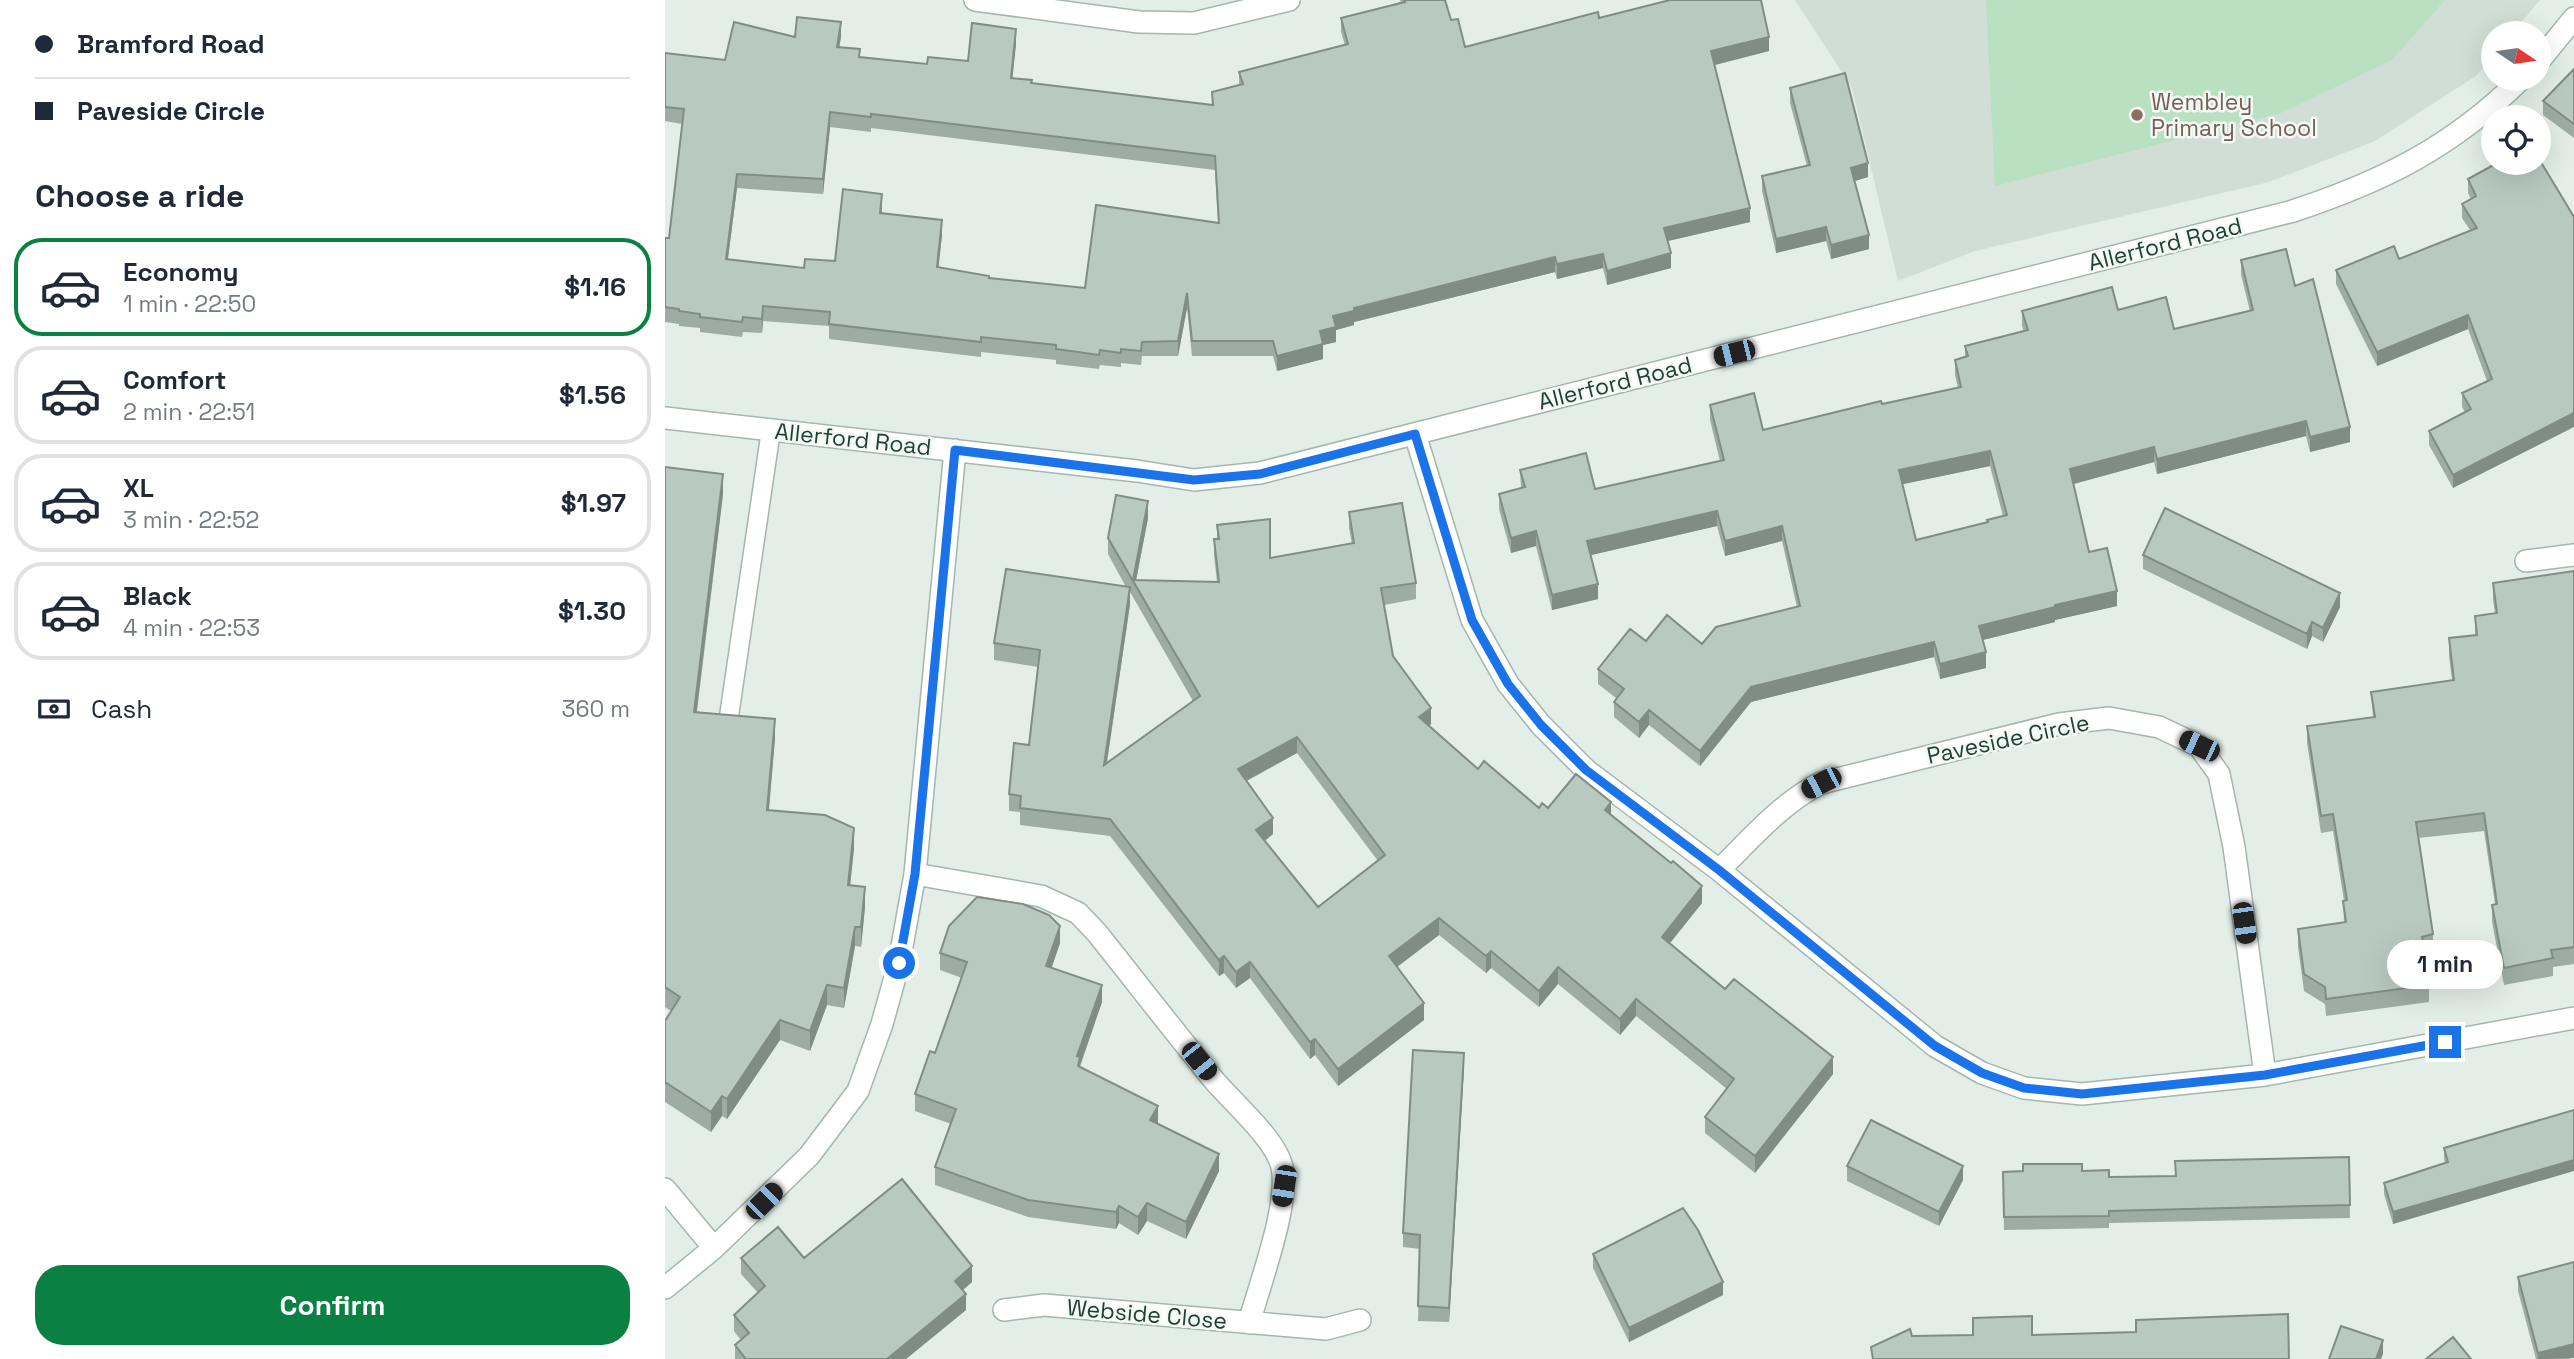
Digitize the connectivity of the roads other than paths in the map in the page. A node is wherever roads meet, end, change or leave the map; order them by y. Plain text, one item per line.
1 (975, 0) edge
2 (1289, 0) edge
3 (2574, 18) edge
4 (2551, 46) edge
5 (2508, 91) edge
6 (665, 418) edge
7 (771, 430) junction
8 (1415, 434) junction
9 (955, 450) junction
10 (2574, 555) edge
11 (2526, 561) dead end
12 (728, 723) edge
13 (1719, 870) junction
14 (915, 874) junction
15 (2574, 1018) edge
16 (2265, 1075) junction
17 (665, 1189) edge
18 (713, 1248) junction
19 (665, 1289) edge
20 (1004, 1310) dead end
21 (1360, 1320) dead end
22 (1249, 1322) junction

1 - 2 street
3 - 4 street
5 - 8 street, Allerford Road
6 - 7 street, Allerford Road
7 - 9 street, Allerford Road
7 - 12 lane
8 - 9 street, Allerford Road
8 - 13 street
9 - 14 street
10 - 11 street
13 - 16 street
13 - 16 street, Paveside Circle
14 - 18 street
14 - 22 street, Webside Close
15 - 16 street
17 - 18 street
18 - 19 street
20 - 22 street, Webside Close
21 - 22 street, Webside Close

